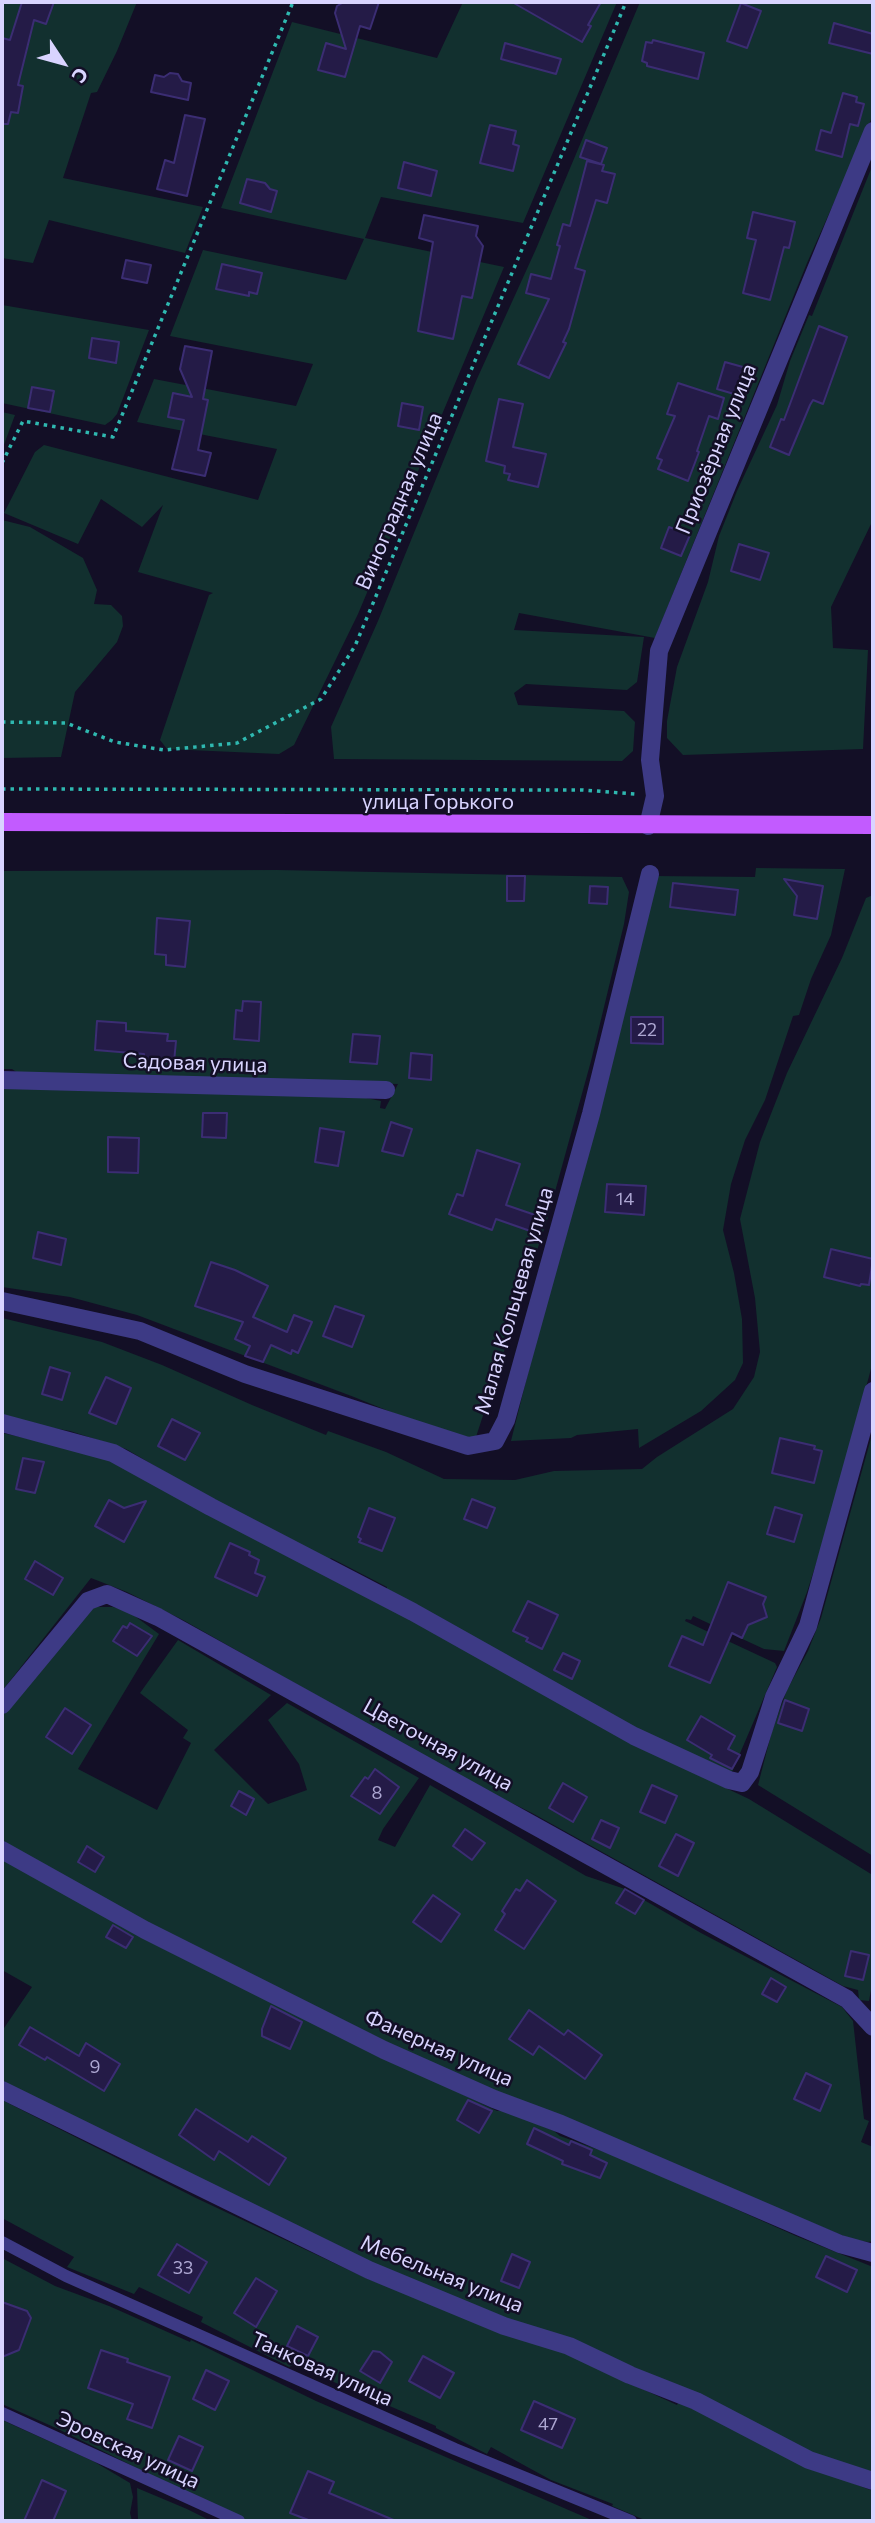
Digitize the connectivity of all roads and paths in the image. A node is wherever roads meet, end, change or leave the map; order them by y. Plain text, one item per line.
1 (293, 2) edge
2 (626, 2) edge
3 (873, 131) edge
4 (2, 463) edge
5 (2, 722) edge
6 (2, 789) edge
7 (655, 796) junction
8 (2, 822) edge
9 (873, 825) edge
10 (649, 826) junction
11 (650, 874) dead end
12 (2, 1080) edge
13 (386, 1090) dead end
14 (2, 1301) edge
15 (873, 1391) edge
16 (2, 1423) edge
17 (2, 1705) edge
18 (2, 1850) edge
19 (873, 2027) edge
20 (2, 2090) edge
21 (2, 2242) edge
22 (873, 2253) edge
23 (2, 2413) edge
24 (873, 2481) edge
25 (239, 2521) edge
26 (631, 2521) edge

1 - 4 path
2 - 5 path, Виноградная улица
3 - 7 street, Приозёрная улица
6 - 7 path
7 - 10 street, Приозёрная улица
8 - 10 main road, улица Горького
9 - 10 main road, улица Горького
11 - 14 street, Малая Кольцевая улица
12 - 13 street, Садовая улица
15 - 16 street
17 - 19 street, Цветочная улица
18 - 22 street, Фанерная улица
20 - 24 street, Мебельная улица
21 - 26 lane, Танковая улица
23 - 25 lane, Эровская улица

